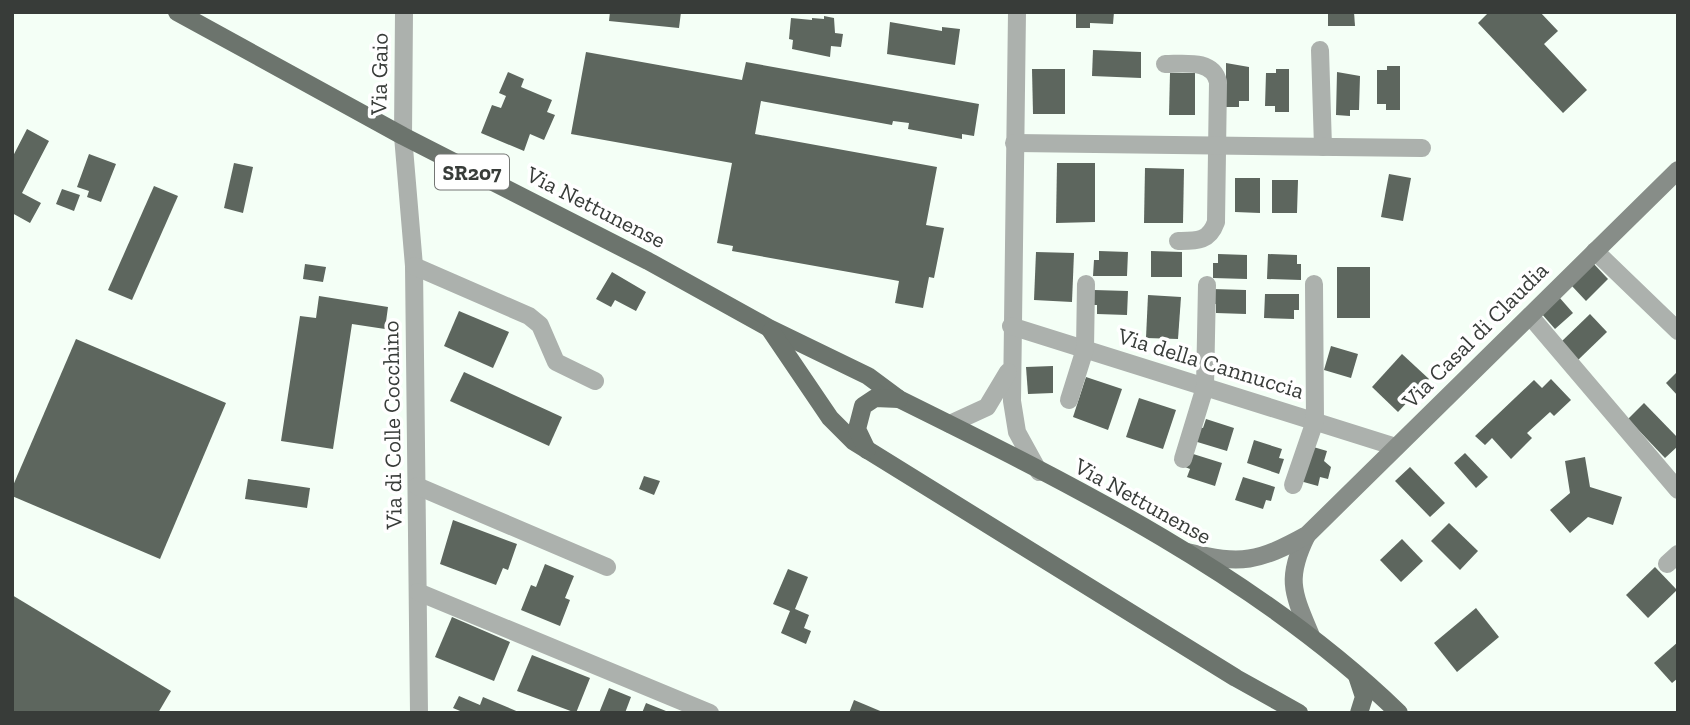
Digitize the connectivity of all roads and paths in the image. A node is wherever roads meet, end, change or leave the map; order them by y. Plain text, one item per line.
1 (177, 12) edge
2 (404, 12) edge
3 (1017, 12) edge
4 (1320, 50) dead end
5 (1165, 64) dead end
6 (403, 136) junction
7 (1014, 143) junction
8 (1217, 145) junction
9 (1323, 147) junction
10 (1422, 148) dead end
11 (1678, 170) edge
12 (1178, 241) dead end
13 (1595, 251) junction
14 (414, 265) junction
15 (1086, 284) dead end
16 (1314, 284) dead end
17 (1207, 285) dead end
18 (1530, 316) junction
19 (1011, 326) junction
20 (769, 328) junction
21 (1678, 331) edge
22 (1085, 349) junction
23 (1010, 366) junction
24 (595, 381) dead end
25 (1205, 387) junction
26 (899, 399) junction
27 (1069, 400) dead end
28 (1315, 421) junction
29 (950, 424) junction
30 (1396, 447) junction
31 (868, 452) junction
32 (1183, 459) dead end
33 (1039, 472) junction
34 (1293, 485) dead end
35 (417, 486) junction
36 (1678, 490) edge
37 (1307, 535) junction
38 (1183, 551) junction
39 (607, 567) dead end
40 (418, 592) junction
41 (1311, 636) junction
42 (1350, 667) junction
43 (1236, 678) junction
44 (698, 711) edge
45 (419, 713) edge
46 (1278, 713) edge
47 (1299, 713) edge
48 (1359, 713) edge
49 (1399, 713) edge

1 - 6 main road, Via Nettunense / SR207
2 - 6 street, Via Gaio
3 - 7 street
4 - 9 street
5 - 8 street
6 - 14 street, Via di Colle Cocchino
6 - 20 main road, Via Nettunense / SR207
7 - 8 street
7 - 19 street
8 - 9 street
8 - 12 street
9 - 10 street
11 - 13 street, Via Casal di Claudia
13 - 18 street, Via Casal di Claudia
13 - 21 street
14 - 24 street
14 - 35 street, Via di Colle Cocchino
15 - 22 street
16 - 28 street
17 - 25 street
18 - 30 street, Via Casal di Claudia
18 - 36 street
19 - 22 street, Via della Cannuccia
19 - 23 street
20 - 26 main road, Via Nettunense / SR207
20 - 31 main road, Via Nettunense / SR207
22 - 25 street, Via della Cannuccia
22 - 27 street
23 - 29 street
23 - 33 street
25 - 28 street, Via della Cannuccia
25 - 32 street
26 - 29 main road, Via Nettunense
26 - 31 main road
28 - 30 street, Via della Cannuccia
28 - 34 street
29 - 33 main road, Via Nettunense
30 - 37 street, Via Casal di Claudia
31 - 43 main road, Via Nettunense
33 - 38 main road, Via Nettunense
35 - 39 street
35 - 40 street, Via di Colle Cocchino
37 - 38 street, Via Casal di Claudia
37 - 41 street, Via Casal di Claudia
38 - 41 main road, Via Nettunense
40 - 44 street
40 - 45 street, Via di Colle Cocchino
41 - 42 main road, Via Nettunense
42 - 48 main road
42 - 49 main road, Via Nettunense
43 - 46 street
43 - 47 main road, Via Nettunense

